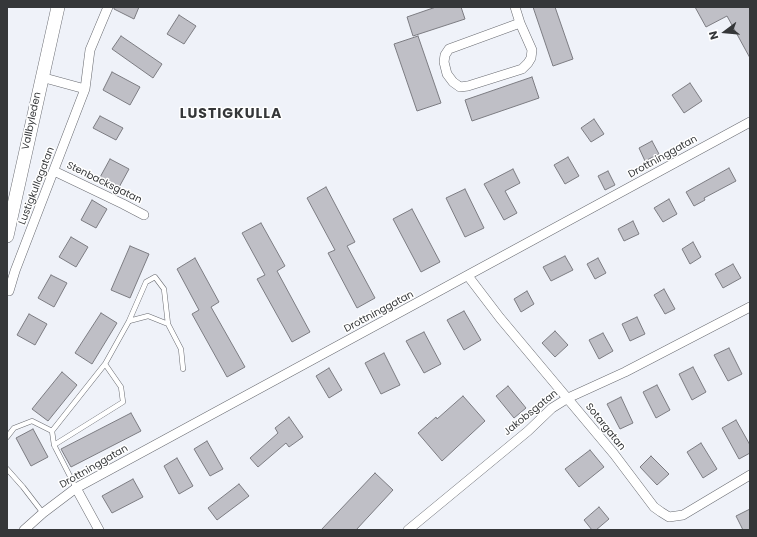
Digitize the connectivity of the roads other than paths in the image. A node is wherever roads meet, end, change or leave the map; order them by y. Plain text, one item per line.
1 (58, 7) edge
2 (108, 7) edge
3 (515, 7) edge
4 (520, 22) junction
5 (42, 77) junction
6 (85, 89) junction
7 (750, 122) edge
8 (54, 172) junction
9 (144, 215) dead end
10 (7, 236) edge
11 (468, 276) junction
12 (9, 292) dead end
13 (750, 307) edge
14 (128, 322) junction
15 (168, 324) junction
16 (105, 364) junction
17 (183, 369) dead end
18 (568, 398) junction
19 (52, 431) junction
20 (7, 437) edge
21 (54, 445) junction
22 (7, 469) edge
23 (750, 475) edge
24 (76, 488) junction
25 (43, 513) junction
26 (24, 530) edge
27 (99, 530) edge
28 (408, 530) edge

1 - 5 main road, Vallbyleden
2 - 6 street, Lustigkullagatan
3 - 4 street
4 - 4 street
5 - 6 street
5 - 10 main road, Vallbyleden
6 - 8 street, Lustigkullagatan
7 - 11 street, Drottninggatan
8 - 9 street, Stenbacksgatan
8 - 12 street, Lustigkullagatan
11 - 18 street, Sotargatan
11 - 24 street, Drottninggatan
13 - 18 street, Jakobsgatan
14 - 15 lane
14 - 15 lane
14 - 16 lane
15 - 17 lane
16 - 19 lane
16 - 21 lane
18 - 23 street, Sotargatan
18 - 28 street, Jakobsgatan
19 - 20 lane
19 - 21 lane
21 - 24 lane
22 - 25 lane
24 - 25 street, Drottninggatan
24 - 27 street
25 - 26 street, Drottninggatan

